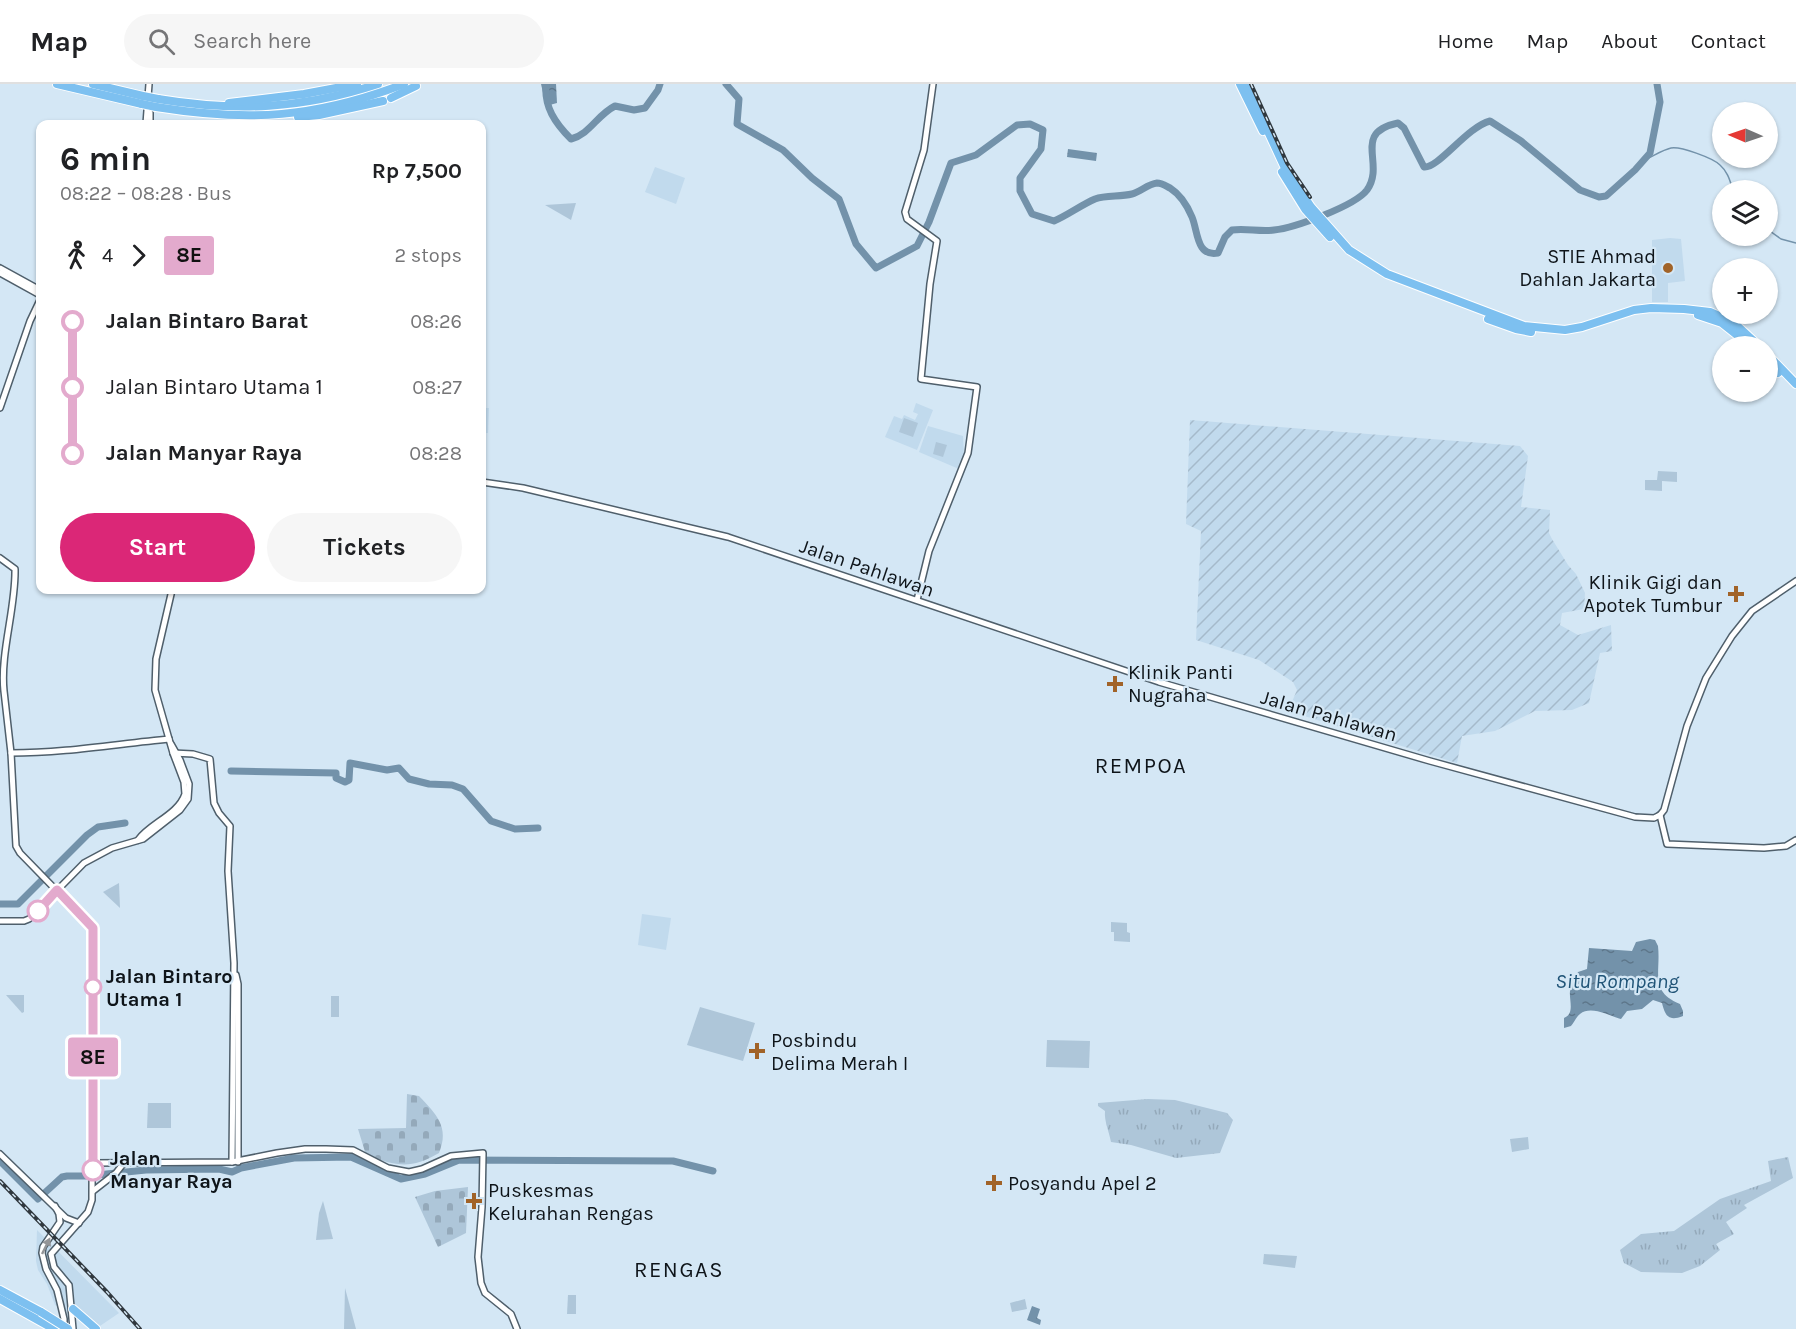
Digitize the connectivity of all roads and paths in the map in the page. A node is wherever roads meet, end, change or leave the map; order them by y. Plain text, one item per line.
1 (57, 84) edge
2 (93, 84) edge
3 (151, 84) edge
4 (357, 84) edge
5 (378, 84) edge
6 (404, 84) edge
7 (933, 84) edge
8 (1240, 84) edge
9 (1246, 84) edge
10 (416, 86) dead end
11 (143, 100) junction
12 (157, 103) junction
13 (204, 106) junction
14 (222, 116) junction
15 (148, 120) edge
16 (1309, 209) junction
17 (1322, 225) junction
18 (0, 268) edge
19 (0, 273) edge
20 (36, 290) edge
21 (33, 291) junction
22 (36, 292) edge
23 (36, 308) edge
24 (31, 319) junction
25 (1739, 336) edge
26 (1748, 336) edge
27 (1778, 365) edge
28 (1778, 373) edge
29 (1796, 384) edge
30 (1796, 390) edge
31 (0, 408) edge
32 (486, 483) edge
33 (0, 558) edge
34 (1796, 581) edge
35 (171, 594) edge
36 (917, 600) junction
37 (170, 742) junction
38 (11, 753) junction
39 (175, 753) junction
40 (1660, 815) junction
41 (1796, 840) edge
42 (49, 882) junction
43 (57, 890) junction
44 (49, 901) junction
45 (0, 921) edge
46 (0, 1154) edge
47 (93, 1162) junction
48 (235, 1162) junction
49 (123, 1164) junction
50 (93, 1191) junction
51 (55, 1206) junction
52 (79, 1223) junction
53 (65, 1282) junction
54 (0, 1290) edge
55 (57, 1290) junction
56 (0, 1299) edge
57 (73, 1309) junction
58 (40, 1316) junction
59 (54, 1329) edge
60 (66, 1329) edge
61 (73, 1329) edge
62 (96, 1329) edge
63 (517, 1329) edge

1 - 11 highway
2 - 11 highway
3 - 15 main road
4 - 13 highway
5 - 13 highway
6 - 14 highway
7 - 36 main road
8 - 16 highway
9 - 16 highway
10 - 14 highway
11 - 12 highway, bridge
12 - 13 highway
12 - 14 highway
16 - 17 highway
17 - 25 highway
17 - 26 highway
18 - 20 main road
19 - 21 main road
21 - 22 main road
21 - 24 main road
23 - 24 main road
24 - 31 main road
27 - 29 highway
28 - 30 highway
32 - 36 main road, Jalan Pahlawan
33 - 38 main road
34 - 40 main road
35 - 37 main road
36 - 40 main road, Jalan Pahlawan
37 - 38 main road
37 - 39 main road
38 - 42 main road
39 - 43 main road
39 - 48 main road
40 - 41 main road
42 - 43 main road
42 - 44 main road
43 - 44 main road
43 - 47 main road
44 - 45 main road
46 - 51 main road
47 - 49 main road
47 - 50 main road
48 - 49 main road
48 - 63 main road
49 - 50 main road
50 - 52 main road
51 - 52 main road
55 -> 51 main road
52 - 53 main road
53 - 55 main road
53 - 57 main road
54 - 58 highway
55 - 60 main road
56 - 58 highway
57 - 61 main road
57 - 62 highway
58 - 59 highway
58 - 60 highway, bridge

